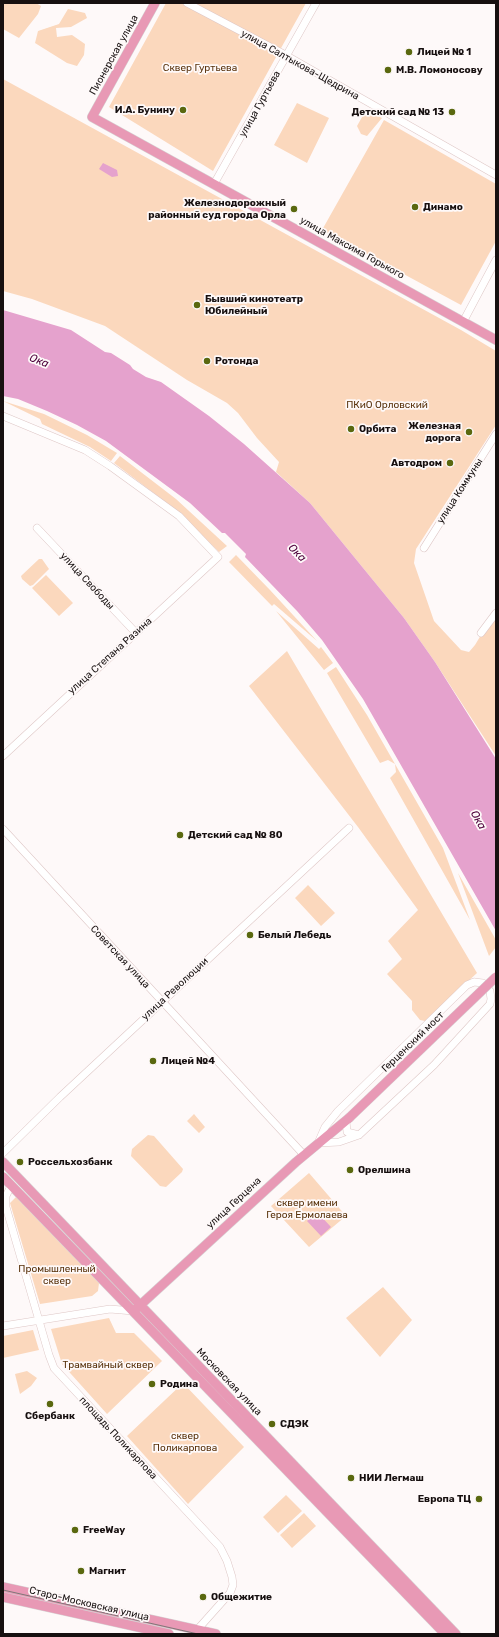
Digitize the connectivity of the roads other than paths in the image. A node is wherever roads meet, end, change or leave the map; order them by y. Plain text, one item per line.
1 (155, 3) edge
2 (187, 3) edge
3 (316, 3) edge
4 (287, 56) junction
5 (92, 117) joint
6 (496, 175) edge
7 (214, 184) junction
8 (496, 260) edge
9 (463, 322) junction
10 (496, 340) edge
11 (3, 416) edge
12 (496, 434) edge
13 (37, 528) dead end
14 (424, 548) dead end
15 (496, 613) edge
16 (136, 633) junction
17 (481, 633) dead end
18 (3, 756) edge
19 (349, 828) dead end
20 (3, 829) edge
21 (496, 978) edge
22 (162, 1002) junction
23 (347, 1120) junction
24 (359, 1135) junction
25 (318, 1143) junction
26 (3, 1153) edge
27 (304, 1155) junction
28 (3, 1162) edge
29 (3, 1177) edge
30 (11, 1186) junction
31 (136, 1308) junction
32 (38, 1319) junction
33 (3, 1326) edge
34 (3, 1587) edge
35 (3, 1597) edge
36 (158, 1621) junction
37 (197, 1630) junction
38 (157, 1632) edge
39 (170, 1634) edge
40 (216, 1634) edge
41 (445, 1634) edge
42 (456, 1634) edge

1 - 5 main road, Пионерская улица
2 - 4 street, улица Салтыкова-Щедрина
3 - 4 street, улица Гуртьева
4 - 6 street, улица Салтыкова-Щедрина
4 - 7 street, улица Гуртьева
5 - 7 main road, улица Максима Горького
7 - 9 main road, улица Максима Горького
8 - 9 street
9 - 10 main road, улица Максима Горького
11 - 16 street, улица Степана Разина
12 - 14 street, улица Коммуны
13 - 16 street, улица Свободы
15 - 17 street
16 - 18 street, улица Степана Разина
19 - 22 street, улица Революции
20 - 22 street, Советская улица
21 - 23 main road, Герценский мост, bridge
22 - 26 street, улица Революции
22 - 27 street, Советская улица
23 - 24 street
23 - 25 main road, улица Герцена
24 - 25 street
24 - 25 street
25 - 27 main road, улица Герцена
27 - 31 main road, улица Герцена
28 - 31 main road, Московская улица
29 - 30 main road, Московская улица
30 - 31 main road, Московская улица
30 - 32 street, площадь Поликарпова
31 - 32 street
31 - 41 main road, Московская улица
31 - 42 main road, Московская улица
32 - 33 street
32 - 37 street, площадь Поликарпова
34 - 36 main road
35 - 38 main road, Старо-Московская улица
36 - 37 main road
36 - 38 street
37 - 40 main road
38 - 39 main road, Старо-Московская улица

